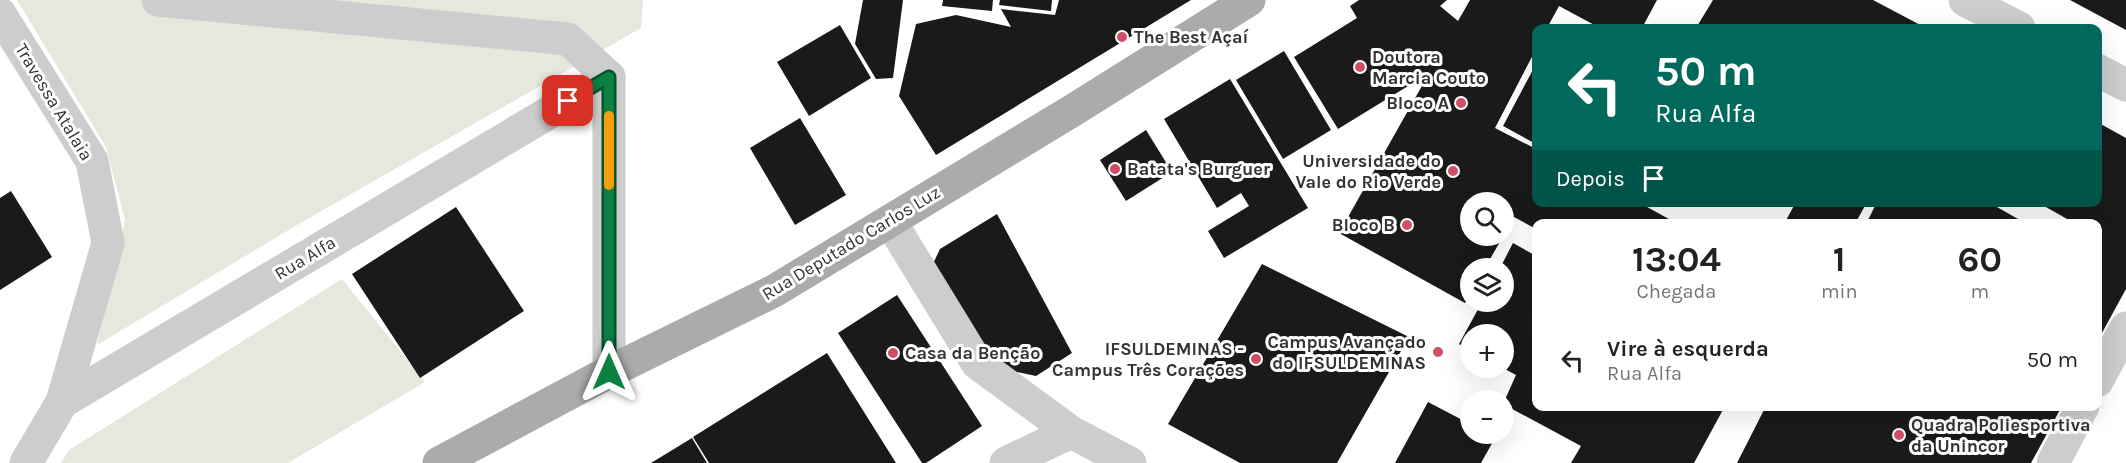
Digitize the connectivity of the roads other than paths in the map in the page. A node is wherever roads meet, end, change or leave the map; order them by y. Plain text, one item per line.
1 (158, 0) edge
2 (1249, 0) edge
3 (1965, 0) edge
4 (0, 14) edge
5 (2011, 24) edge
6 (2102, 73) edge
7 (609, 77) junction
8 (2126, 85) edge
9 (890, 221) junction
10 (2126, 328) edge
11 (609, 372) junction
12 (2102, 372) edge
13 (62, 402) junction
14 (2080, 411) edge
15 (1071, 432) junction
16 (26, 463) edge
17 (439, 463) edge
18 (1006, 463) edge
19 (1130, 463) edge
20 (2053, 463) edge

1 - 7 street
2 - 9 main road, Rua Deputado Carlos Luz
3 - 5 street
4 - 13 street, Travessa Atalaia
6 - 8 street
7 - 11 street
7 - 13 street, Rua Alfa
9 - 11 main road, Rua Deputado Carlos Luz
9 - 15 street
10 - 12 street
11 - 17 main road, Rua Deputado Carlos Luz
13 - 16 street, Rua Alfa
14 - 20 street
15 - 18 street
15 - 19 street

